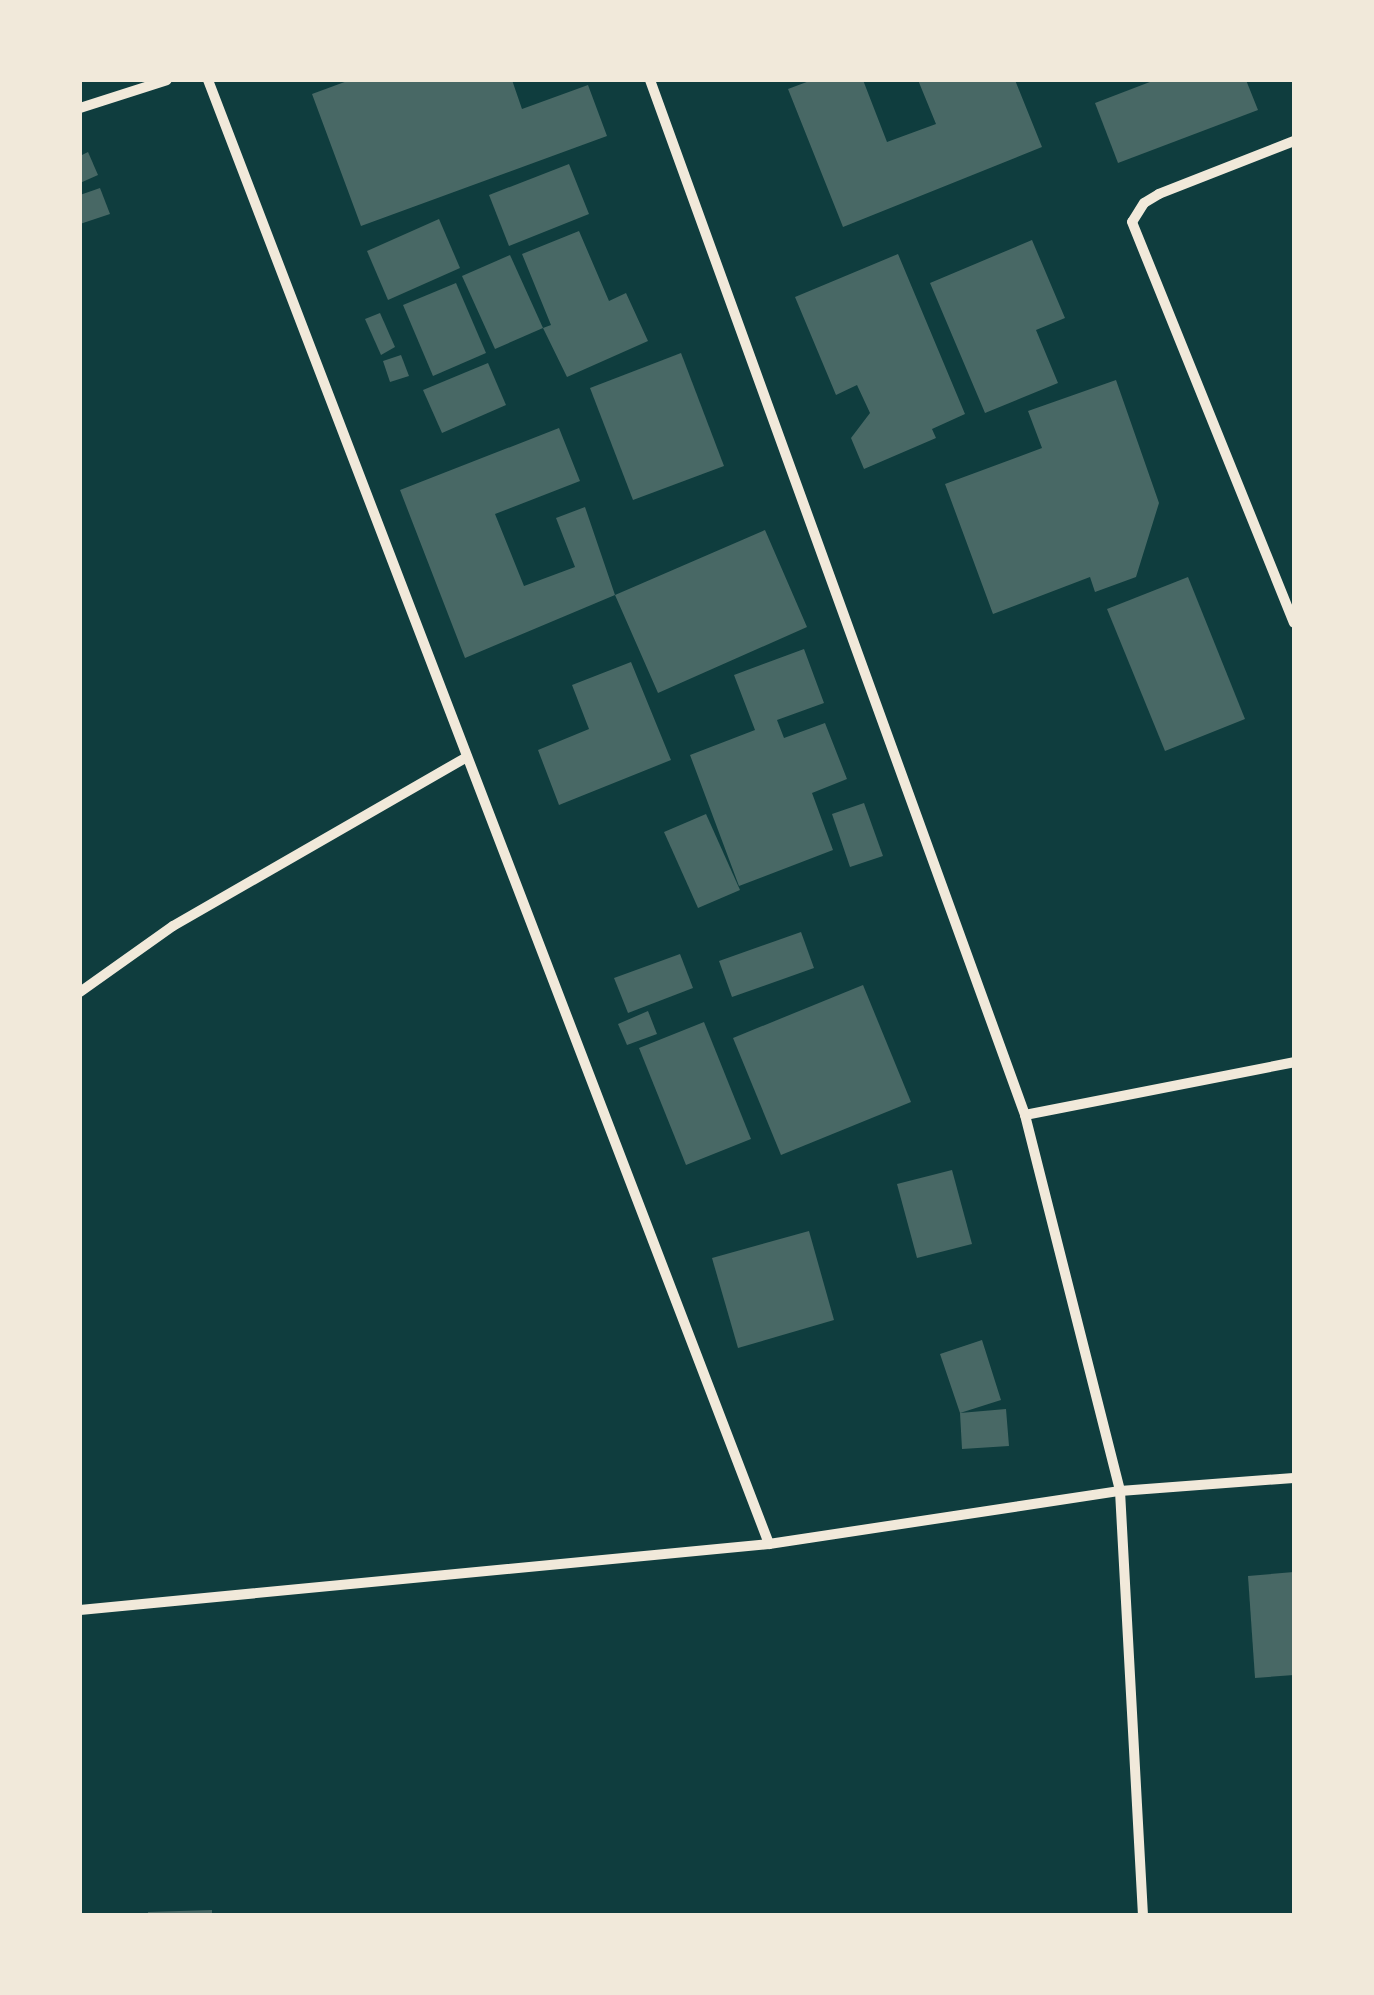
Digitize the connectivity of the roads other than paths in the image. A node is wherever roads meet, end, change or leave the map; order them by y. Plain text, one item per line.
1 (167, 80) edge
2 (208, 80) edge
3 (650, 80) edge
4 (80, 108) edge
5 (1294, 141) edge
6 (1294, 624) edge
7 (466, 758) junction
8 (80, 992) edge
9 (1294, 1062) edge
10 (1026, 1114) junction
11 (1294, 1478) edge
12 (1120, 1491) junction
13 (769, 1544) junction
14 (80, 1610) edge
15 (1142, 1915) edge

1 - 4 street
2 - 7 street
3 - 10 street
5 - 6 street
7 - 8 street
7 - 13 street
9 - 10 street
10 - 12 street
11 - 12 street
12 - 13 street
12 - 15 street
13 - 14 street

